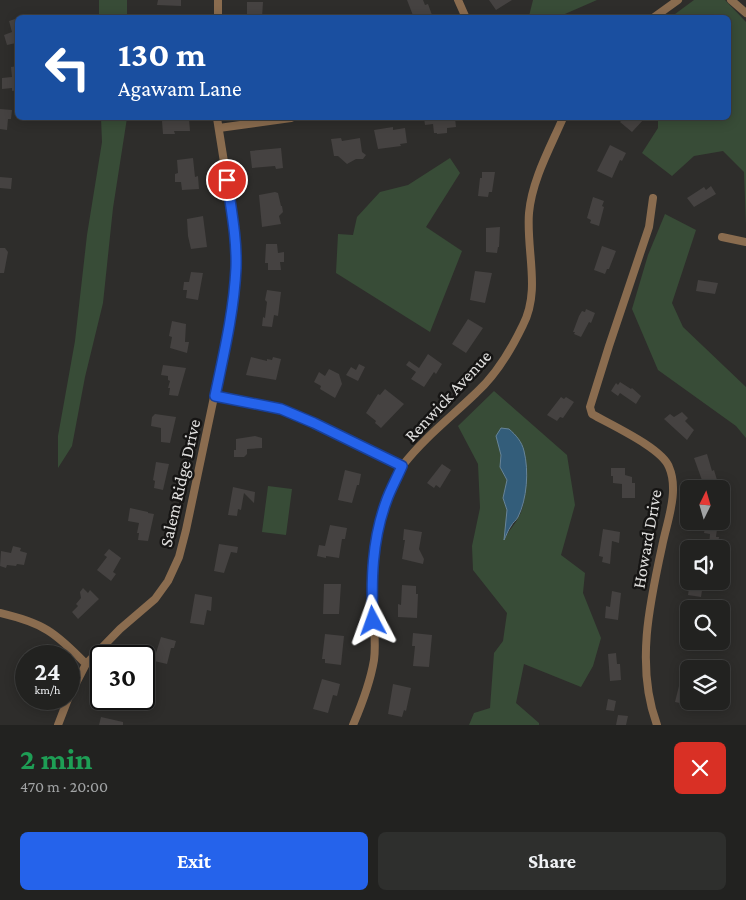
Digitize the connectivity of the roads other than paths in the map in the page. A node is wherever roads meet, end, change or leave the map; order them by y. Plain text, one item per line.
1 (218, 0) edge
2 (458, 0) edge
3 (678, 0) edge
4 (731, 0) edge
5 (746, 13) edge
6 (218, 15) edge
7 (465, 15) edge
8 (657, 15) edge
9 (218, 120) edge
10 (277, 120) edge
11 (562, 120) edge
12 (219, 128) junction
13 (653, 198) dead end
14 (722, 237) dead end
15 (746, 242) edge
16 (215, 396) junction
17 (402, 466) junction
18 (0, 613) edge
19 (86, 664) junction
20 (80, 675) edge
21 (64, 710) edge
22 (58, 725) edge
23 (353, 725) edge
24 (657, 725) edge

1 - 6 street
2 - 7 street
3 - 8 street
4 - 5 street
9 - 12 street, Salem Ridge Drive
10 - 12 street
11 - 17 street, Renwick Avenue
12 - 16 street, Salem Ridge Drive
13 - 24 street, Howard Drive
14 - 15 street
16 - 17 street
16 - 19 street, Salem Ridge Drive
17 - 23 street, Renwick Avenue
18 - 19 street
19 - 20 street, Salem Ridge Drive
21 - 22 street, Salem Ridge Drive

